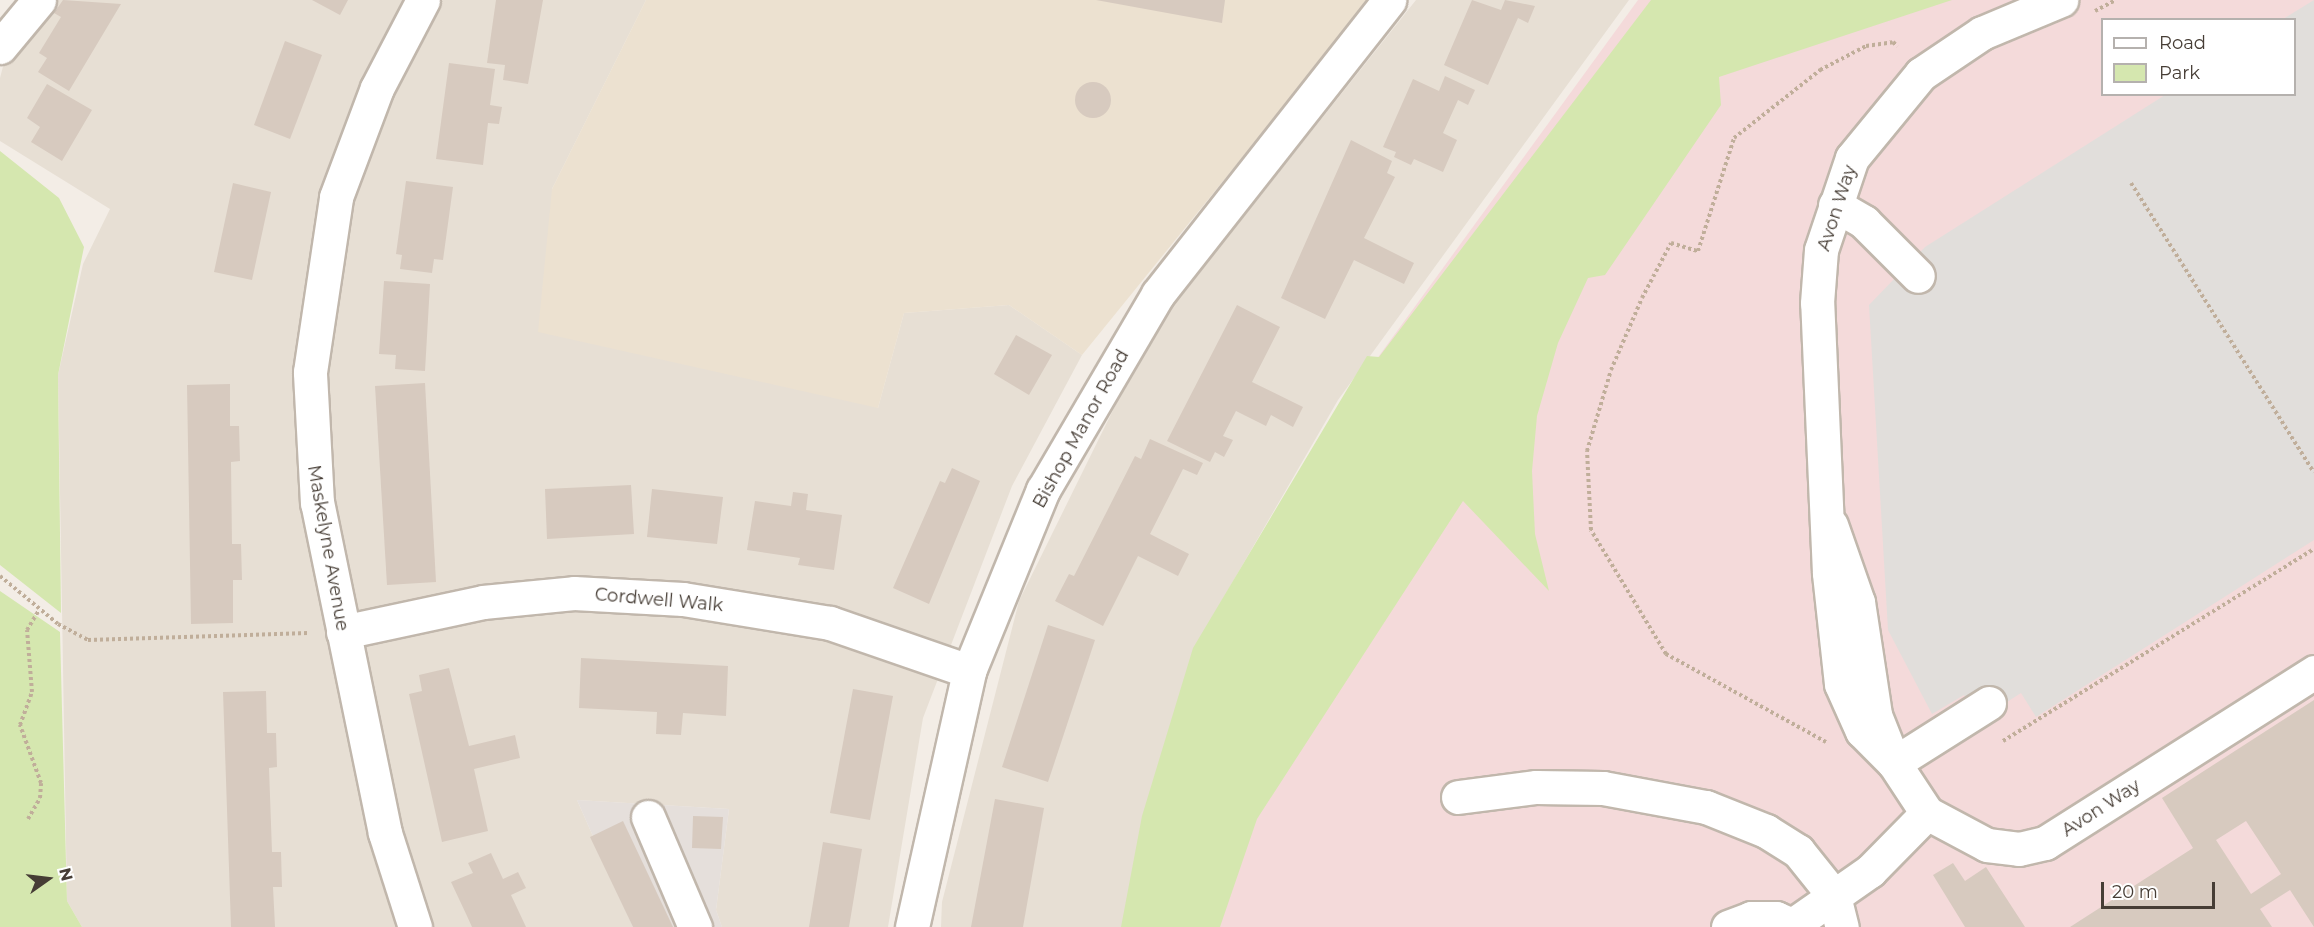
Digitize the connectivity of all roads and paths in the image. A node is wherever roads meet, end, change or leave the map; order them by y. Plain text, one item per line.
1 (39, 0) edge
2 (423, 0) edge
3 (1389, 0) edge
4 (2116, 0) edge
5 (2075, 7) edge
6 (0, 47) edge
7 (1921, 74) junction
8 (2131, 183) dead end
9 (1835, 205) junction
10 (1918, 276) dead end
11 (2314, 472) edge
12 (2314, 549) edge
13 (0, 576) edge
14 (39, 610) junction
15 (343, 632) junction
16 (969, 671) junction
17 (2314, 672) edge
18 (1989, 703) dead end
19 (1831, 745) dead end
20 (1994, 746) dead end
21 (1894, 763) junction
22 (1458, 797) dead end
23 (1927, 813) junction
24 (648, 817) dead end
25 (28, 819) dead end
26 (1834, 896) junction
27 (1795, 926) edge
28 (415, 927) edge
29 (695, 927) edge
30 (912, 927) edge
31 (1728, 927) edge
32 (1842, 927) edge

1 - 6 street
2 - 15 street, Maskelyne Avenue
3 - 16 street, Bishop Manor Road
4 - 5 path
5 - 7 street, Avon Way
7 - 9 street, Avon Way
7 - 19 path
8 - 11 path
9 - 10 street
9 - 21 street, Avon Way
12 - 20 path
13 - 14 path
14 - 15 path
14 - 25 path
15 - 16 street, Cordwell Walk
15 - 28 street, Maskelyne Avenue
16 - 30 street, Bishop Manor Road
17 - 23 street, Avon Way
18 - 21 street
21 - 23 street, Avon Way
22 - 26 street
23 - 26 street
24 - 29 street
26 - 27 street
26 - 32 street
27 - 31 street

